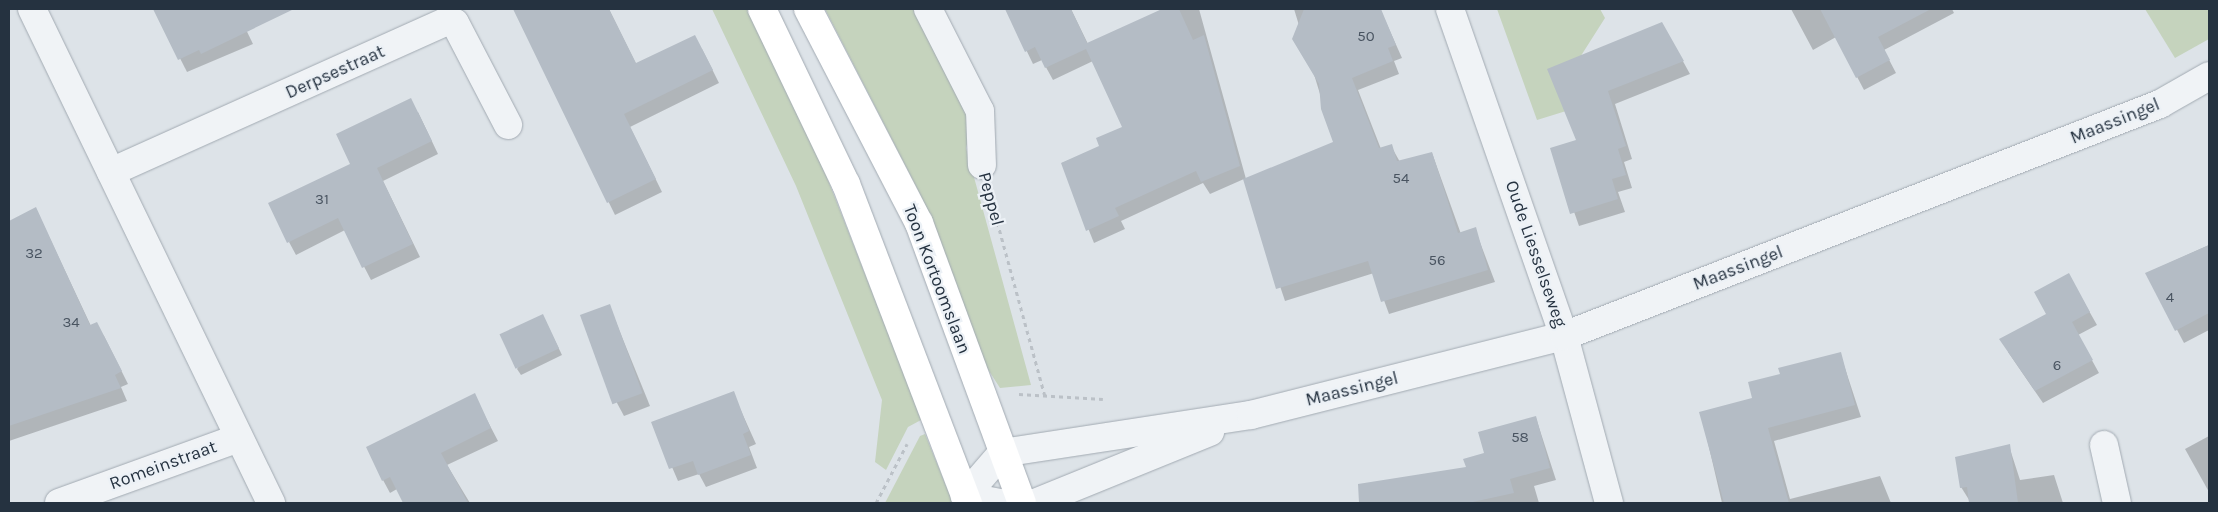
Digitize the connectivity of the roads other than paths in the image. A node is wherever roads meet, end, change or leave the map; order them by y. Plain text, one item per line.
1 (32, 9) edge
2 (762, 9) edge
3 (808, 9) edge
4 (928, 9) edge
5 (1450, 9) edge
6 (2209, 76) edge
7 (508, 124) dead end
8 (982, 165) road end
9 (111, 172) junction
10 (1564, 336) junction
11 (1251, 415) junction
12 (239, 438) junction
13 (2104, 445) dead end
14 (1002, 453) junction
15 (967, 500) edge
16 (59, 503) edge
17 (271, 503) edge
18 (1000, 503) edge
19 (1022, 503) edge
20 (1035, 503) edge
21 (1609, 503) edge
22 (2118, 503) edge

1 - 9 street
2 - 15 street
3 - 14 street, Toon Kortoomslaan
4 - 8 street, Peppel
5 - 10 street, Oude Liesselseweg
6 - 10 street, Maassingel
7 - 9 street, Derpsestraat
9 - 12 street
10 - 11 street, Maassingel
10 - 21 street, Oude Liesselseweg
11 - 14 street, Maassingel
11 - 20 street, Maassingel
12 - 16 street, Romeinstraat
12 - 17 street
13 - 22 street
14 - 15 street
14 - 19 street, Toon Kortoomslaan
15 - 18 street

